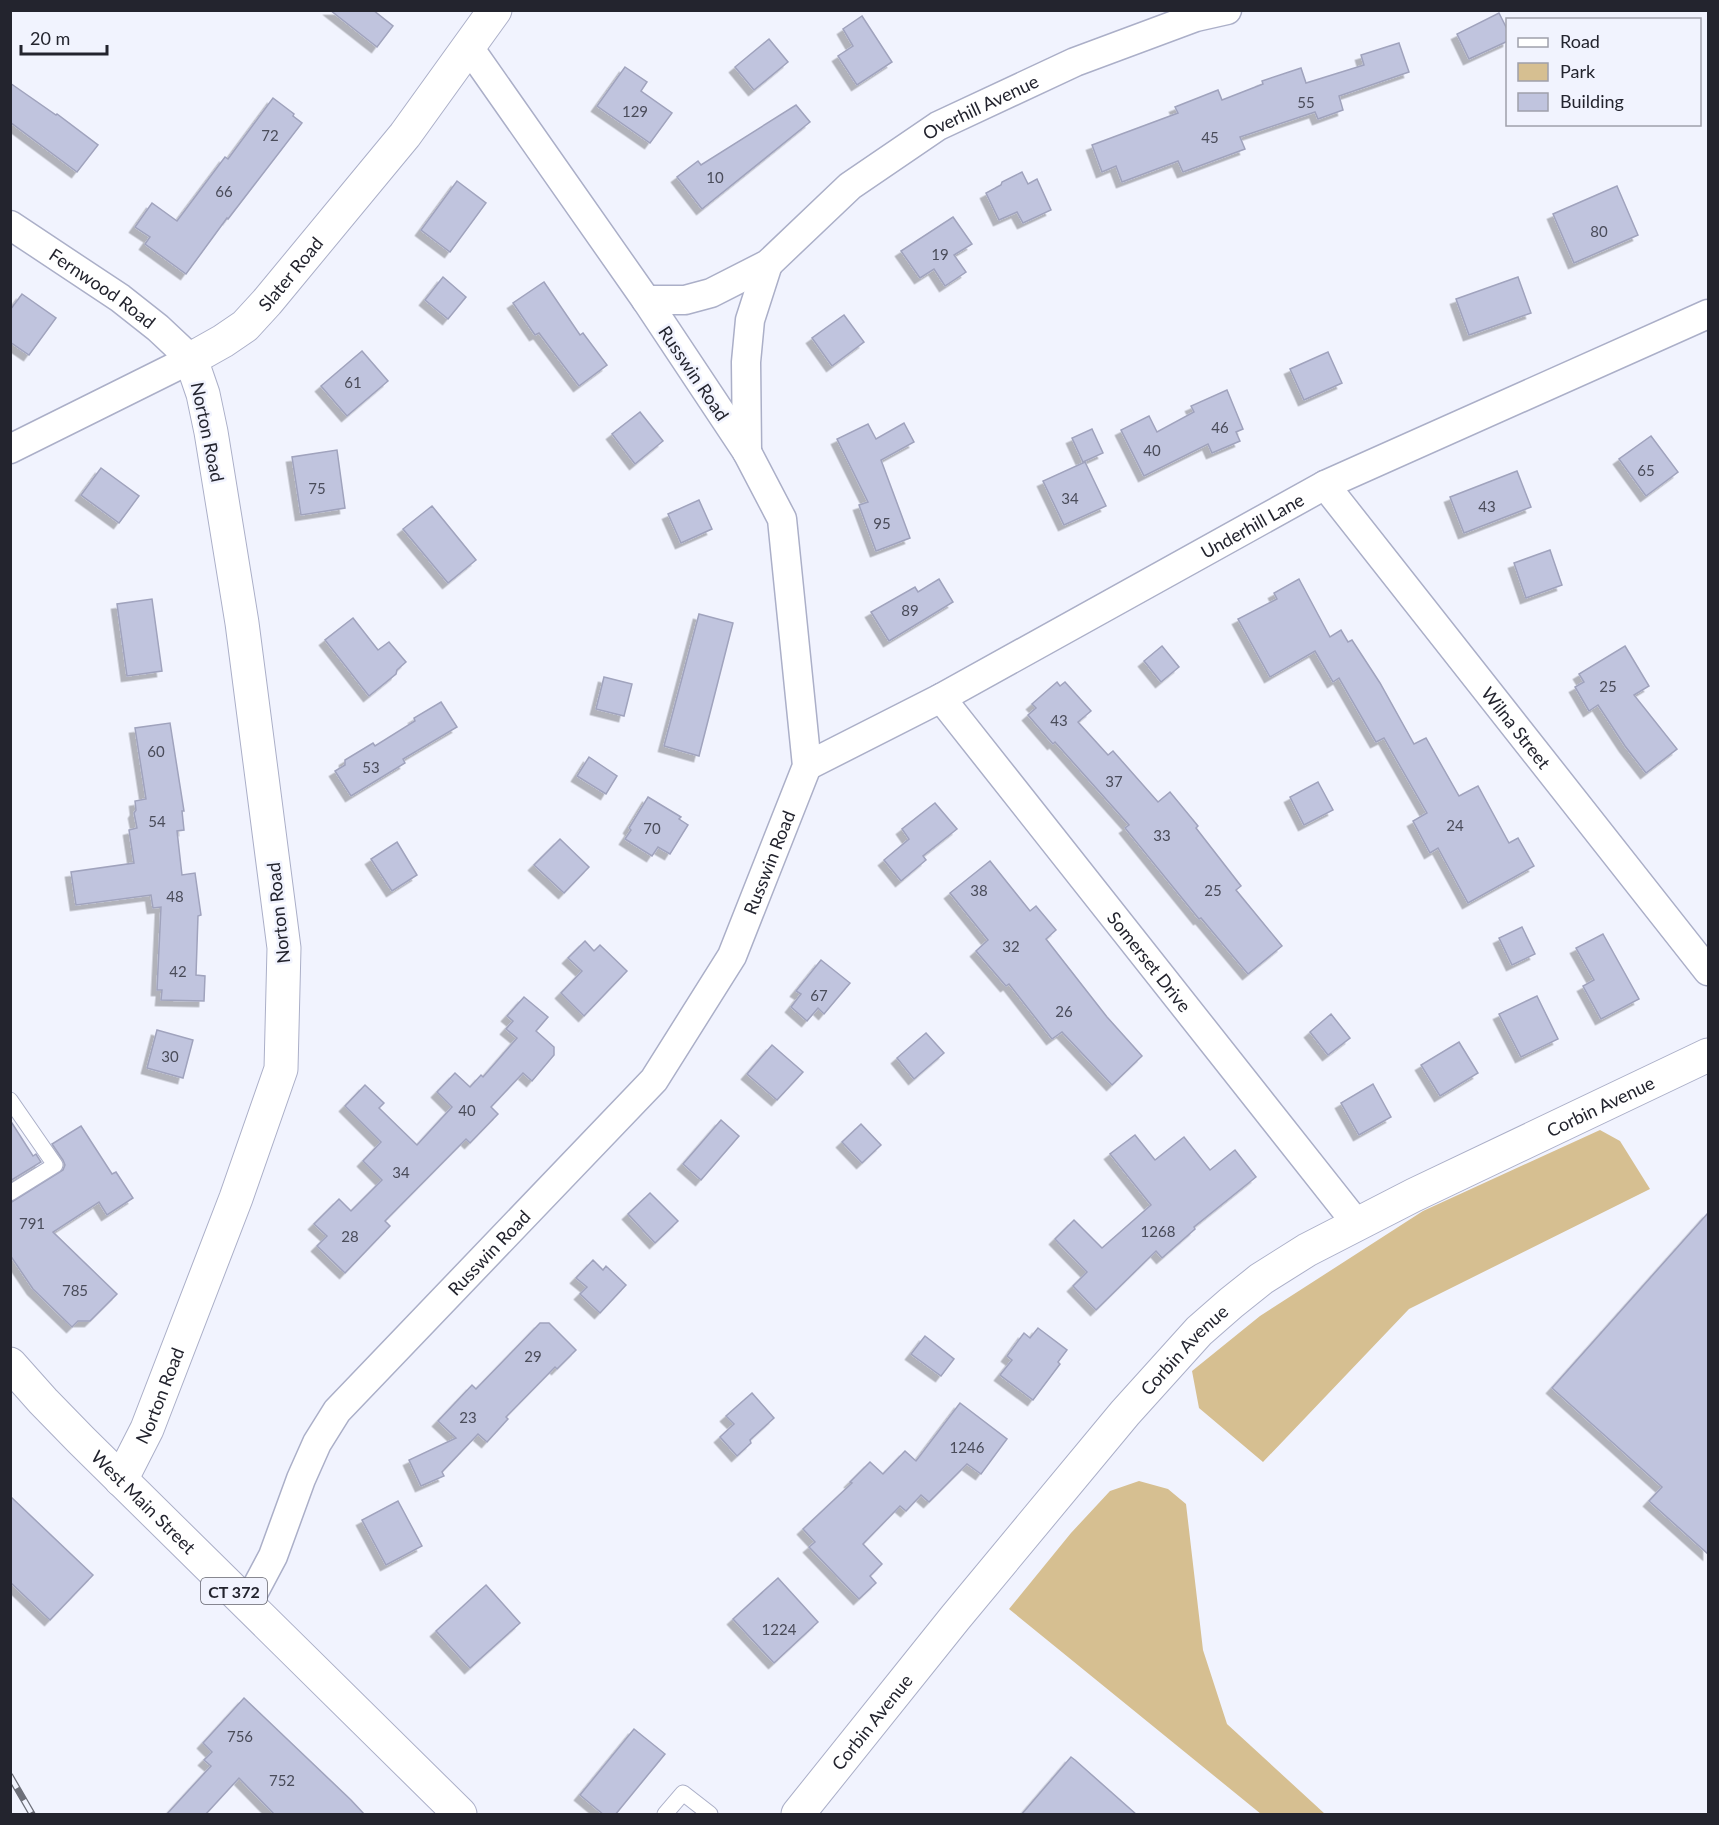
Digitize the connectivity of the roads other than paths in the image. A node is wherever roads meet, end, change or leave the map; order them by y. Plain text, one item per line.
1 (495, 10) edge
2 (1227, 10) edge
3 (468, 46) junction
4 (10, 225) edge
5 (768, 264) junction
6 (646, 300) junction
7 (1708, 314) edge
8 (191, 359) junction
9 (10, 449) edge
10 (747, 452) junction
11 (1325, 485) junction
12 (941, 698) junction
13 (807, 766) junction
14 (1708, 971) edge
15 (1708, 1055) edge
16 (10, 1100) edge
17 (10, 1193) edge
18 (1357, 1224) junction
19 (10, 1364) edge
20 (121, 1480) junction
21 (248, 1605) junction
22 (460, 1815) edge
23 (665, 1815) edge
24 (710, 1815) edge
25 (798, 1815) edge

1 - 3 main road, Slater Road
2 - 5 street, Overhill Avenue
3 - 6 street, Russwin Road
3 - 8 main road, Slater Road
4 - 8 street, Fernwood Road
5 - 6 street, Overhill Avenue
5 - 10 street, Overhill Avenue
6 - 10 street, Russwin Road
7 - 11 street, Underhill Lane
8 - 9 street, Slater Road
8 - 20 main road, Norton Road
10 - 13 street, Russwin Road
11 - 12 street, Underhill Lane
11 - 14 street, Wilna Street
12 - 13 street, Underhill Lane
12 - 18 street, Somerset Drive
13 - 21 street, Russwin Road
15 - 18 main road, Corbin Avenue
16 - 17 lane
18 - 25 main road, Corbin Avenue
19 - 20 main road, West Main Street / CT 372
20 - 21 main road, West Main Street / CT 372
21 - 22 main road, West Main Street / CT 372
23 - 24 lane

